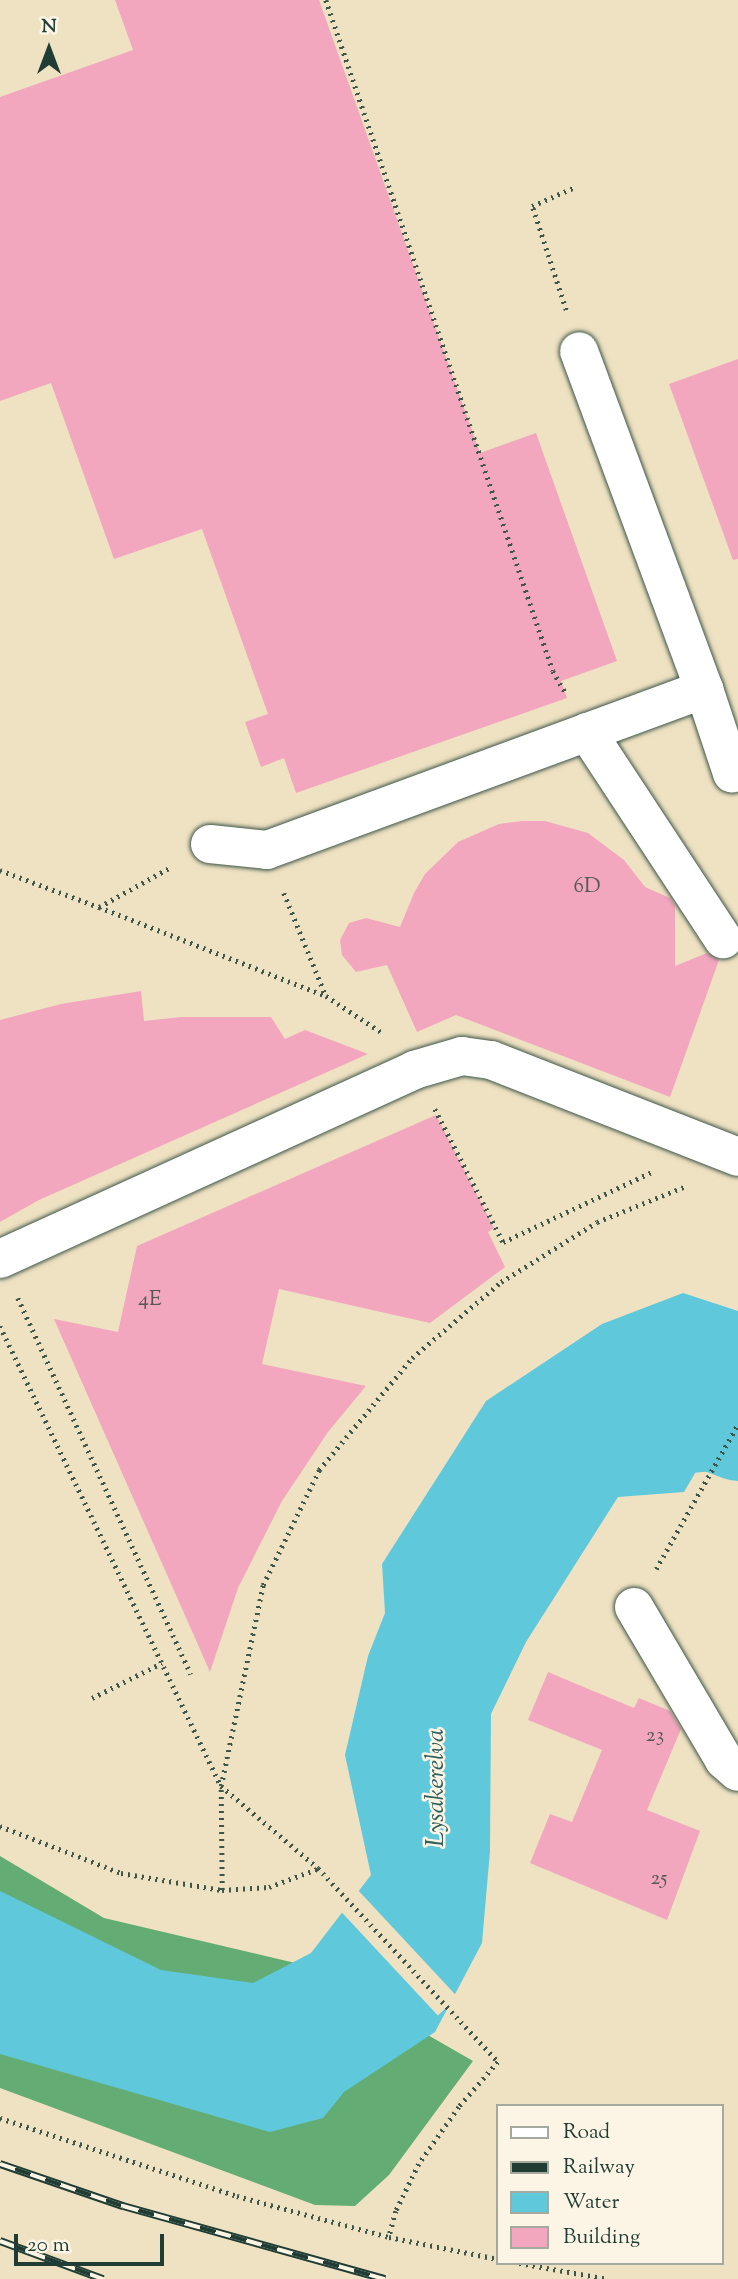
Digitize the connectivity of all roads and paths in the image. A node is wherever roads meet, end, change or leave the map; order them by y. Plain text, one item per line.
1 (326, 0) edge
2 (575, 187) dead end
3 (579, 351) joint
4 (704, 689) junction
5 (587, 732) junction
6 (738, 771) edge
7 (210, 844) joint
8 (0, 870) edge
9 (99, 907) junction
10 (723, 939) dead end
11 (326, 996) dead end
12 (738, 1157) edge
13 (691, 1184) dead end
14 (0, 1259) edge
15 (0, 1326) edge
16 (738, 1424) edge
17 (634, 1607) joint
18 (162, 1663) junction
19 (191, 1674) dead end
20 (92, 1698) dead end
21 (738, 1772) edge
22 (221, 1786) junction
23 (0, 1826) edge
24 (318, 1868) junction
25 (222, 1890) junction
26 (0, 2118) edge
27 (388, 2236) junction
28 (496, 2259) edge
29 (530, 2265) edge
30 (608, 2279) edge

1 - 5 path
2 - 3 path
3 - 4 lane
4 - 5 lane
4 - 6 lane
5 - 7 lane
5 - 10 lane
7 - 9 path
8 - 9 path
9 - 11 path
12 - 14 lane
13 - 22 path
14 - 19 path
15 - 18 path
16 - 17 path
17 - 21 lane
18 - 20 path
18 - 22 path
22 - 24 path
22 - 25 path
23 - 25 path
24 - 25 path
24 - 27 path
26 - 27 path
27 - 28 path
29 - 30 path

